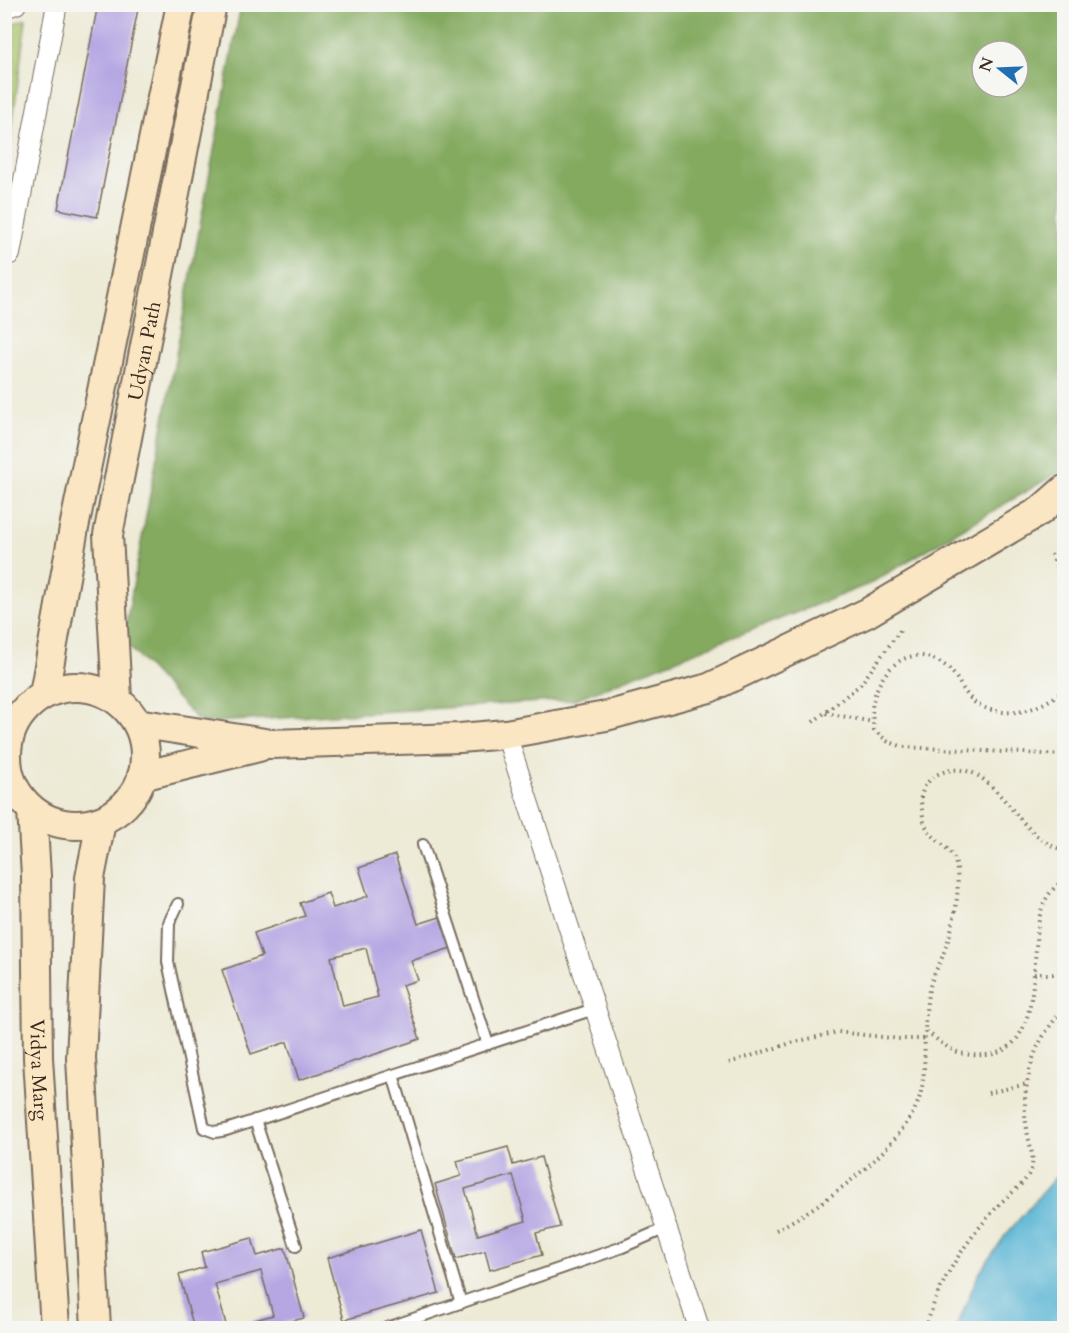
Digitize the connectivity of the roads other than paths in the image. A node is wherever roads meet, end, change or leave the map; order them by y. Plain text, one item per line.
1 (16, 4) edge
2 (57, 4) edge
3 (181, 4) edge
4 (212, 4) edge
5 (4, 8) edge
6 (4, 255) edge
7 (1065, 490) edge
8 (44, 694) junction
9 (117, 699) junction
10 (137, 723) junction
11 (506, 735) junction
12 (7, 736) edge
13 (271, 744) junction
14 (142, 776) junction
15 (10, 788) edge
16 (32, 810) junction
17 (101, 822) junction
18 (423, 844) dead end
19 (178, 904) dead end
20 (597, 1008) junction
21 (488, 1044) junction
22 (393, 1075) junction
23 (255, 1120) junction
24 (666, 1228) junction
25 (296, 1246) dead end
26 (461, 1303) junction
27 (55, 1329) edge
28 (96, 1329) edge
29 (387, 1329) edge
30 (699, 1329) edge

1 - 5 street
2 - 6 street
3 - 8 main road, Udyan Path
4 - 9 main road, Udyan Path
7 - 11 main road
8 - 9 main road
8 - 12 main road
9 - 10 main road
10 - 13 main road
10 - 14 main road
11 - 13 main road
11 - 20 street
12 - 15 main road
13 - 14 main road
14 - 17 main road
15 - 16 main road
16 - 17 main road
16 - 27 main road, Vidya Marg
17 - 28 main road
18 - 21 lane
19 - 23 lane
20 - 21 lane
20 - 24 street
21 - 22 lane
22 - 23 lane
22 - 26 lane
23 - 25 lane
24 - 26 lane
24 - 30 street
26 - 29 lane

